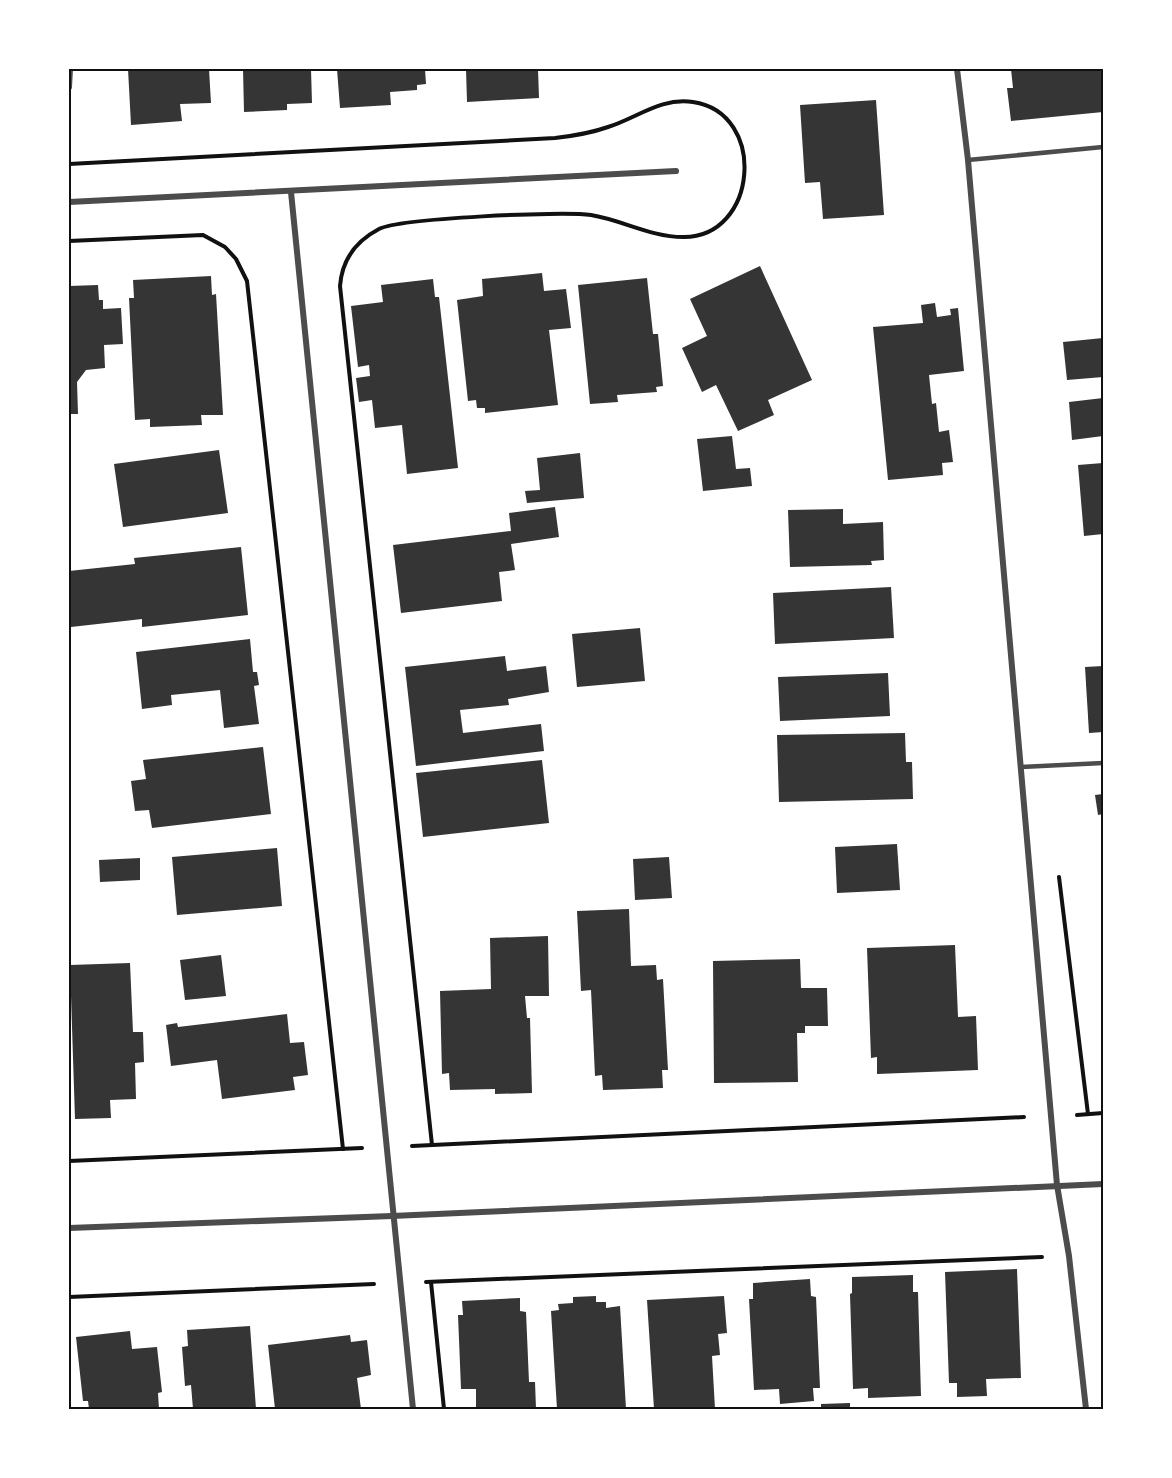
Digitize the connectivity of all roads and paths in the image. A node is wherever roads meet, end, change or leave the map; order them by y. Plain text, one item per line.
1 (70, 69) edge
2 (957, 69) edge
3 (69, 87) edge
4 (1103, 147) edge
5 (968, 160) junction
6 (69, 164) edge
7 (676, 171) dead end
8 (291, 192) junction
9 (69, 202) edge
10 (69, 241) edge
11 (1103, 764) edge
12 (1021, 767) junction
13 (1059, 871) dead end
14 (1103, 1113) edge
15 (1088, 1114) junction
16 (1052, 1116) junction
17 (432, 1145) junction
18 (386, 1148) junction
19 (343, 1149) junction
20 (69, 1161) edge
21 (1103, 1184) edge
22 (1057, 1185) junction
23 (392, 1216) junction
24 (69, 1228) edge
25 (1070, 1256) junction
26 (430, 1282) junction
27 (399, 1283) junction
28 (69, 1298) edge
29 (413, 1409) edge
30 (444, 1409) edge
31 (1086, 1409) edge

1 - 3 street
2 - 5 street
4 - 5 lane
5 - 12 street
6 - 17 path
7 - 8 street
8 - 9 street
8 - 18 street
10 - 19 path
11 - 12 lane
12 - 16 street
13 - 15 path
14 - 15 path
15 - 16 path
16 - 17 path
16 - 22 street
17 - 18 path
18 - 19 path
18 - 23 street
19 - 20 path
21 - 22 street
22 - 23 street
22 - 25 street
23 - 24 street
23 - 27 street
25 - 26 path
25 - 31 street
26 - 27 path
26 - 30 path
27 - 28 path
27 - 29 street

